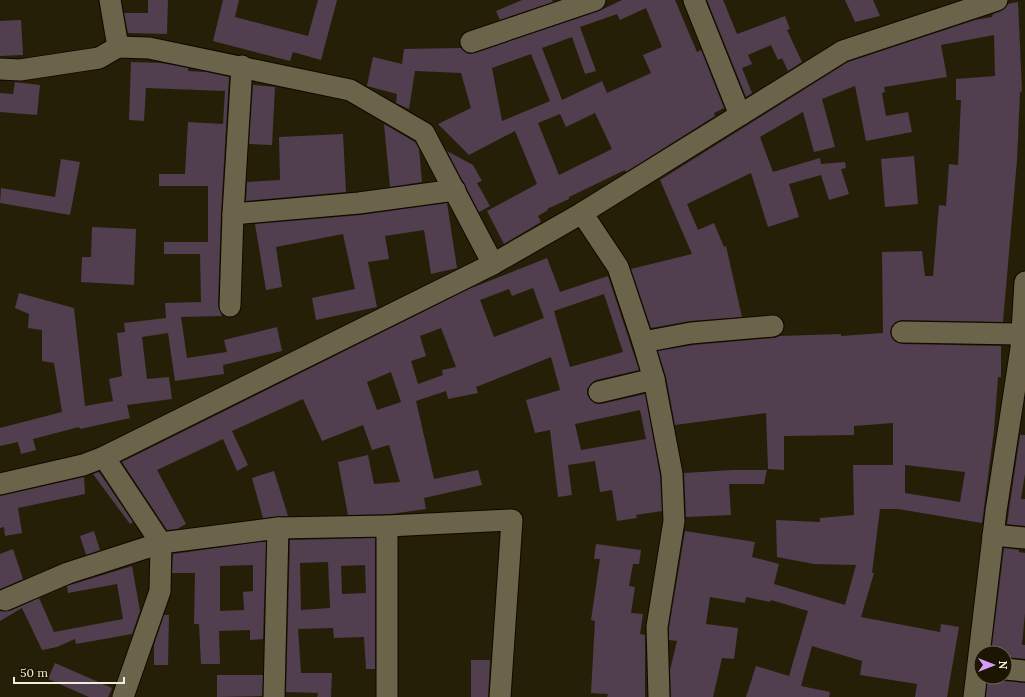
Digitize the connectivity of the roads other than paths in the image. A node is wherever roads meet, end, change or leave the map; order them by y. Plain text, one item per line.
1 (110, 0) edge
2 (595, 0) edge
3 (694, 0) edge
4 (997, 0) edge
5 (471, 42) dead end
6 (118, 47) junction
7 (242, 66) junction
8 (0, 69) edge
9 (740, 115) junction
10 (455, 190) junction
11 (582, 213) junction
12 (233, 214) junction
13 (493, 264) junction
14 (1025, 282) edge
15 (230, 306) dead end
16 (773, 326) dead end
17 (902, 332) dead end
18 (1022, 334) junction
19 (643, 342) junction
20 (654, 380) junction
21 (599, 392) dead end
22 (104, 457) junction
23 (0, 484) edge
24 (387, 526) junction
25 (278, 528) junction
26 (993, 535) junction
27 (1025, 538) edge
28 (160, 543) junction
29 (5, 600) dead end
30 (982, 645) edge
31 (1013, 670) edge
32 (1025, 671) edge
33 (976, 685) edge
34 (123, 697) edge
35 (274, 697) edge
36 (387, 697) edge
37 (500, 697) edge
38 (660, 697) edge
39 (974, 697) edge

1 - 6 street
2 - 5 street
3 - 9 street
4 - 9 street
6 - 7 street
6 - 8 street
7 - 10 street
7 - 12 street
9 - 11 street
10 - 12 street
10 - 13 street
11 - 13 street
11 - 19 street
12 - 15 street
13 - 22 street
14 - 18 street
16 - 19 street
17 - 18 street
18 - 26 street
19 - 20 street
20 - 21 street
20 - 38 street
22 - 23 street
22 - 28 street
24 - 25 street
24 - 36 street
24 - 37 street
25 - 28 street
25 - 35 street
26 - 27 street
26 - 30 street
28 - 29 street
28 - 34 street
31 - 32 street
33 - 39 street

